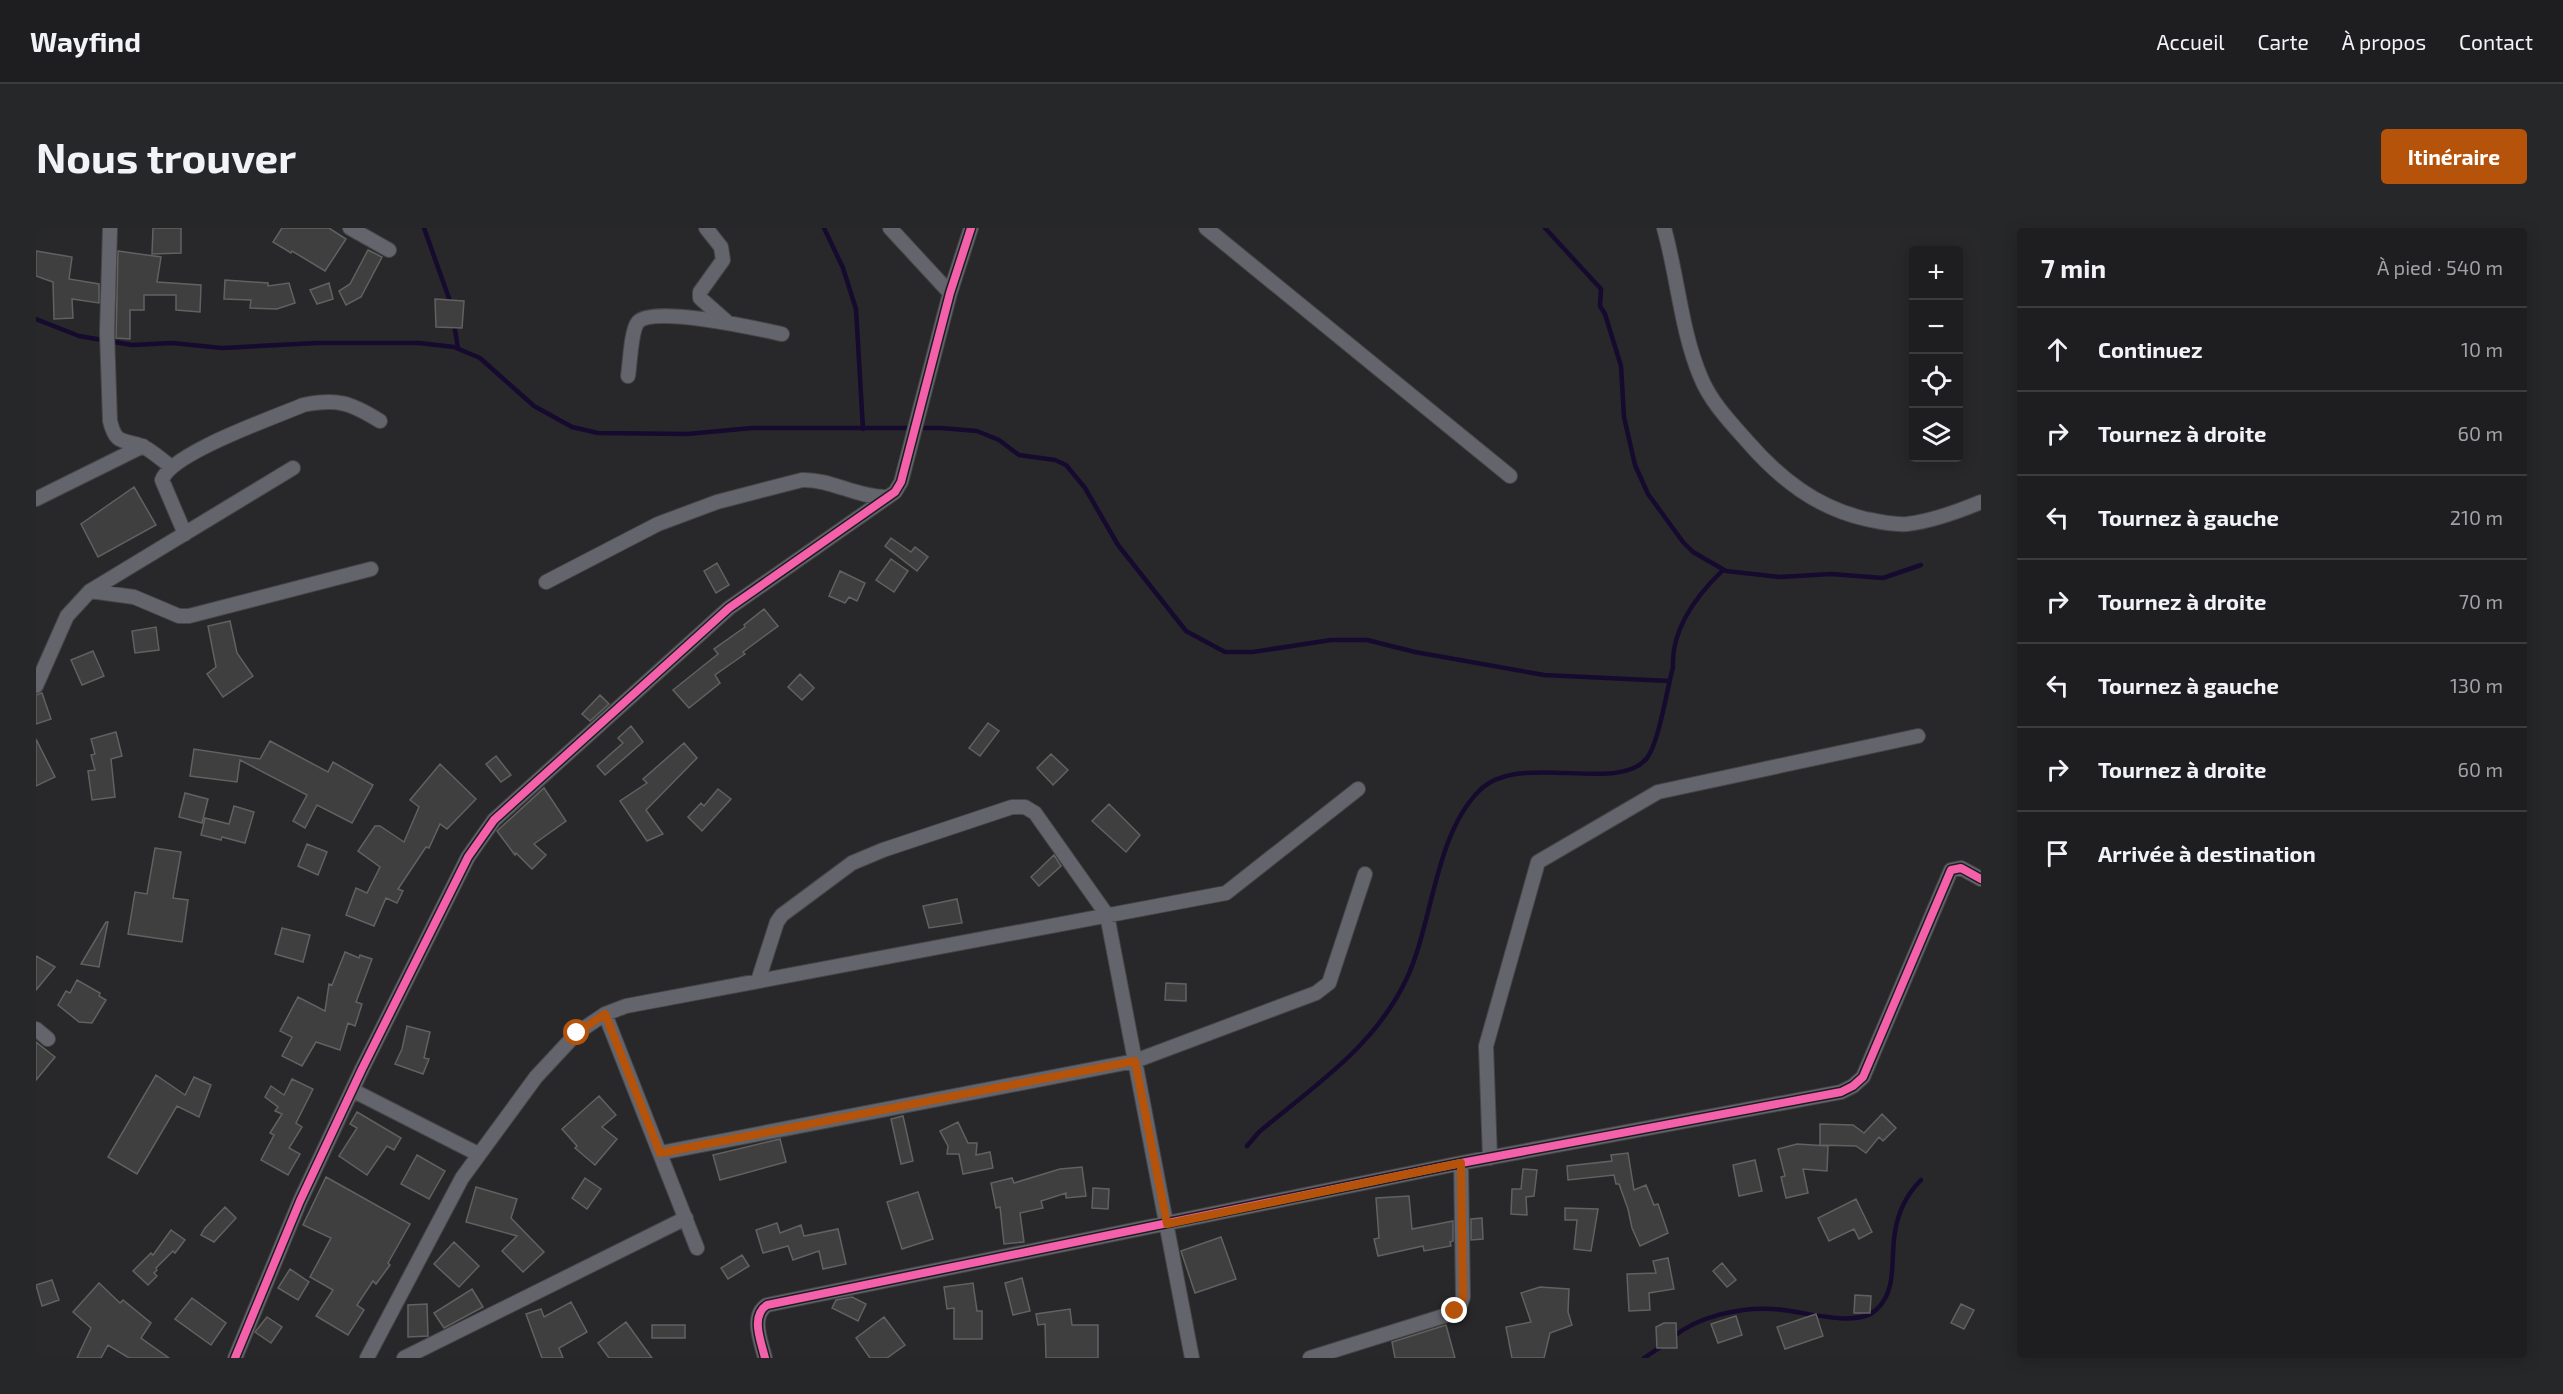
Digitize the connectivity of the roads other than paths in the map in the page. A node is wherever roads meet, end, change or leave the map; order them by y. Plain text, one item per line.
1 (110, 228) edge
2 (350, 228) edge
3 (706, 228) edge
4 (890, 228) edge
5 (971, 228) edge
6 (1206, 228) edge
7 (1664, 228) edge
8 (389, 250) dead end
9 (950, 294) junction
10 (726, 321) junction
11 (782, 334) dead end
12 (628, 376) dead end
13 (381, 421) dead end
14 (143, 446) junction
15 (170, 466) junction
16 (293, 468) dead end
17 (1510, 476) dead end
18 (885, 497) junction
19 (36, 499) edge
20 (1981, 502) edge
21 (184, 534) junction
22 (371, 569) dead end
23 (546, 582) dead end
24 (90, 591) junction
25 (36, 686) edge
26 (1918, 736) dead end
27 (1358, 789) dead end
28 (1365, 874) dead end
29 (1981, 879) edge
30 (1107, 915) junction
31 (758, 981) junction
32 (605, 1014) junction
33 (36, 1029) edge
34 (48, 1039) dead end
35 (1135, 1061) junction
36 (352, 1090) junction
37 (660, 1153) junction
38 (478, 1154) junction
39 (1490, 1158) junction
40 (1461, 1163) junction
41 (686, 1218) junction
42 (1167, 1224) junction
43 (697, 1248) dead end
44 (235, 1358) edge
45 (367, 1358) edge
46 (404, 1358) edge
47 (765, 1358) edge
48 (1192, 1358) edge
49 (1310, 1358) edge

1 - 14 street
2 - 8 street
3 - 10 street
4 - 9 street
5 - 9 street
6 - 17 street
7 - 20 street
9 - 18 street
10 - 11 street
10 - 12 street
13 - 15 street
14 - 15 street
14 - 19 street
15 - 21 street
16 - 21 street
18 - 23 street
18 - 36 street
21 - 24 street
22 - 24 street
24 - 25 street
26 - 39 street
27 - 30 street
28 - 35 street
29 - 39 street
30 - 31 street
30 - 31 street
30 - 35 street
31 - 32 street
32 - 37 street
32 - 38 street
33 - 34 street
35 - 37 street
35 - 42 street
36 - 38 street
36 - 44 street
37 - 41 street
38 - 45 street
39 - 40 street
40 - 42 street
40 - 49 street
41 - 43 street
41 - 46 street
42 - 47 street
42 - 48 street

